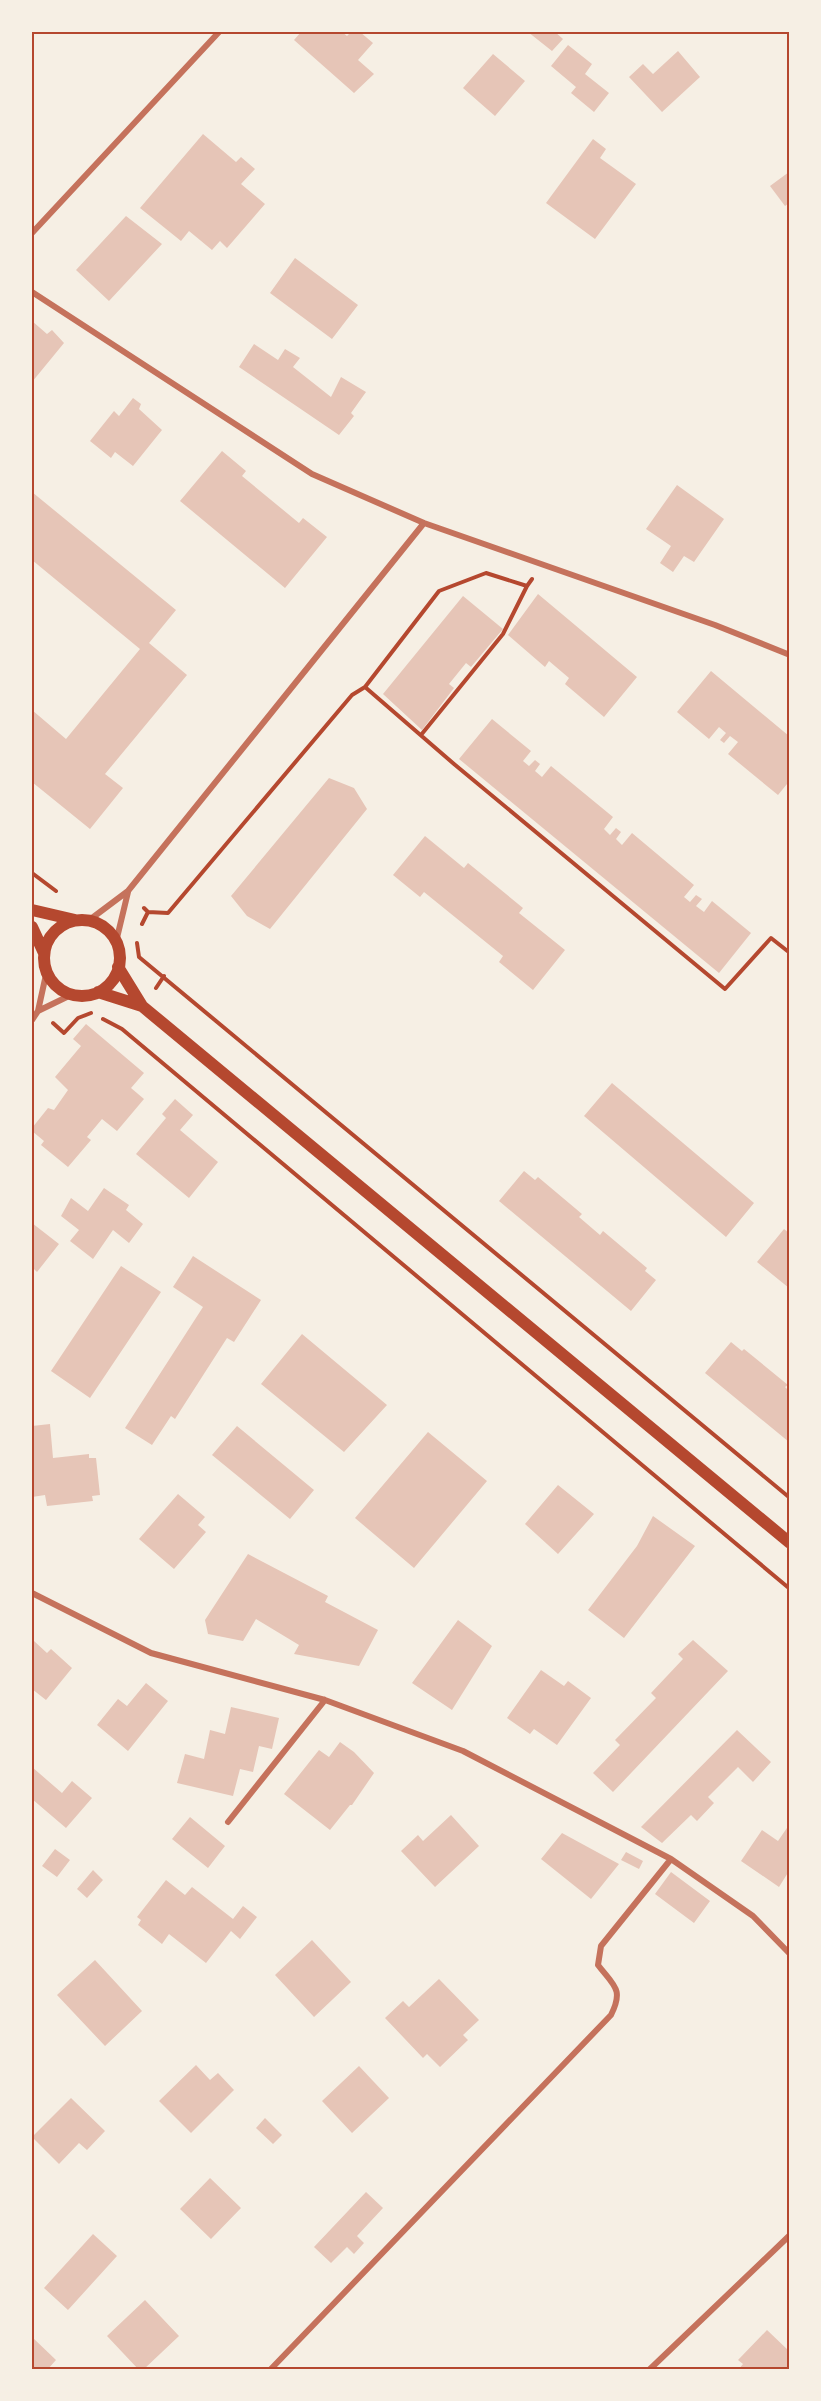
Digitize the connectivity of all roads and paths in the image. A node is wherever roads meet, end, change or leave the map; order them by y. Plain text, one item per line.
1 (219, 32) edge
2 (32, 233) edge
3 (32, 292) edge
4 (424, 523) junction
5 (542, 565) junction
6 (527, 586) junction
7 (789, 655) edge
8 (365, 687) junction
9 (421, 735) junction
10 (32, 873) edge
11 (128, 891) junction
12 (59, 893) dead end
13 (32, 910) edge
14 (148, 912) junction
15 (82, 921) junction
16 (32, 927) edge
17 (140, 927) dead end
18 (138, 935) dead end
19 (116, 942) junction
20 (788, 950) edge
21 (44, 953) junction
22 (118, 967) junction
23 (46, 970) junction
24 (98, 992) junction
25 (73, 994) junction
26 (142, 1006) junction
27 (38, 1011) junction
28 (92, 1013) dead end
29 (102, 1018) dead end
30 (32, 1020) edge
31 (789, 1498) edge
32 (789, 1543) edge
33 (789, 1589) edge
34 (32, 1593) edge
35 (325, 1700) junction
36 (228, 1822) dead end
37 (671, 1859) junction
38 (789, 1954) edge
39 (789, 2235) edge
40 (270, 2370) edge
41 (649, 2370) edge

1 - 2 street
3 - 4 street
4 - 5 street
4 - 11 street
5 - 6 path
5 - 7 street
6 - 8 path
6 - 9 path
8 - 9 path
8 - 14 path
9 - 20 path
10 - 12 path
11 - 14 path
11 - 15 street
11 - 19 street
13 - 15 main road
14 - 17 path
15 - 19 main road
15 - 21 main road
16 - 21 main road
18 - 31 path
19 - 22 main road
21 - 23 main road
22 - 24 main road
22 - 26 main road
23 - 25 main road
23 - 27 street
24 - 25 main road
24 - 26 main road
25 - 27 street
26 - 32 main road
27 - 28 path
27 - 30 street
29 - 33 path
34 - 35 street
35 - 36 street
35 - 37 street
37 - 38 street
37 - 40 street
39 - 41 street

